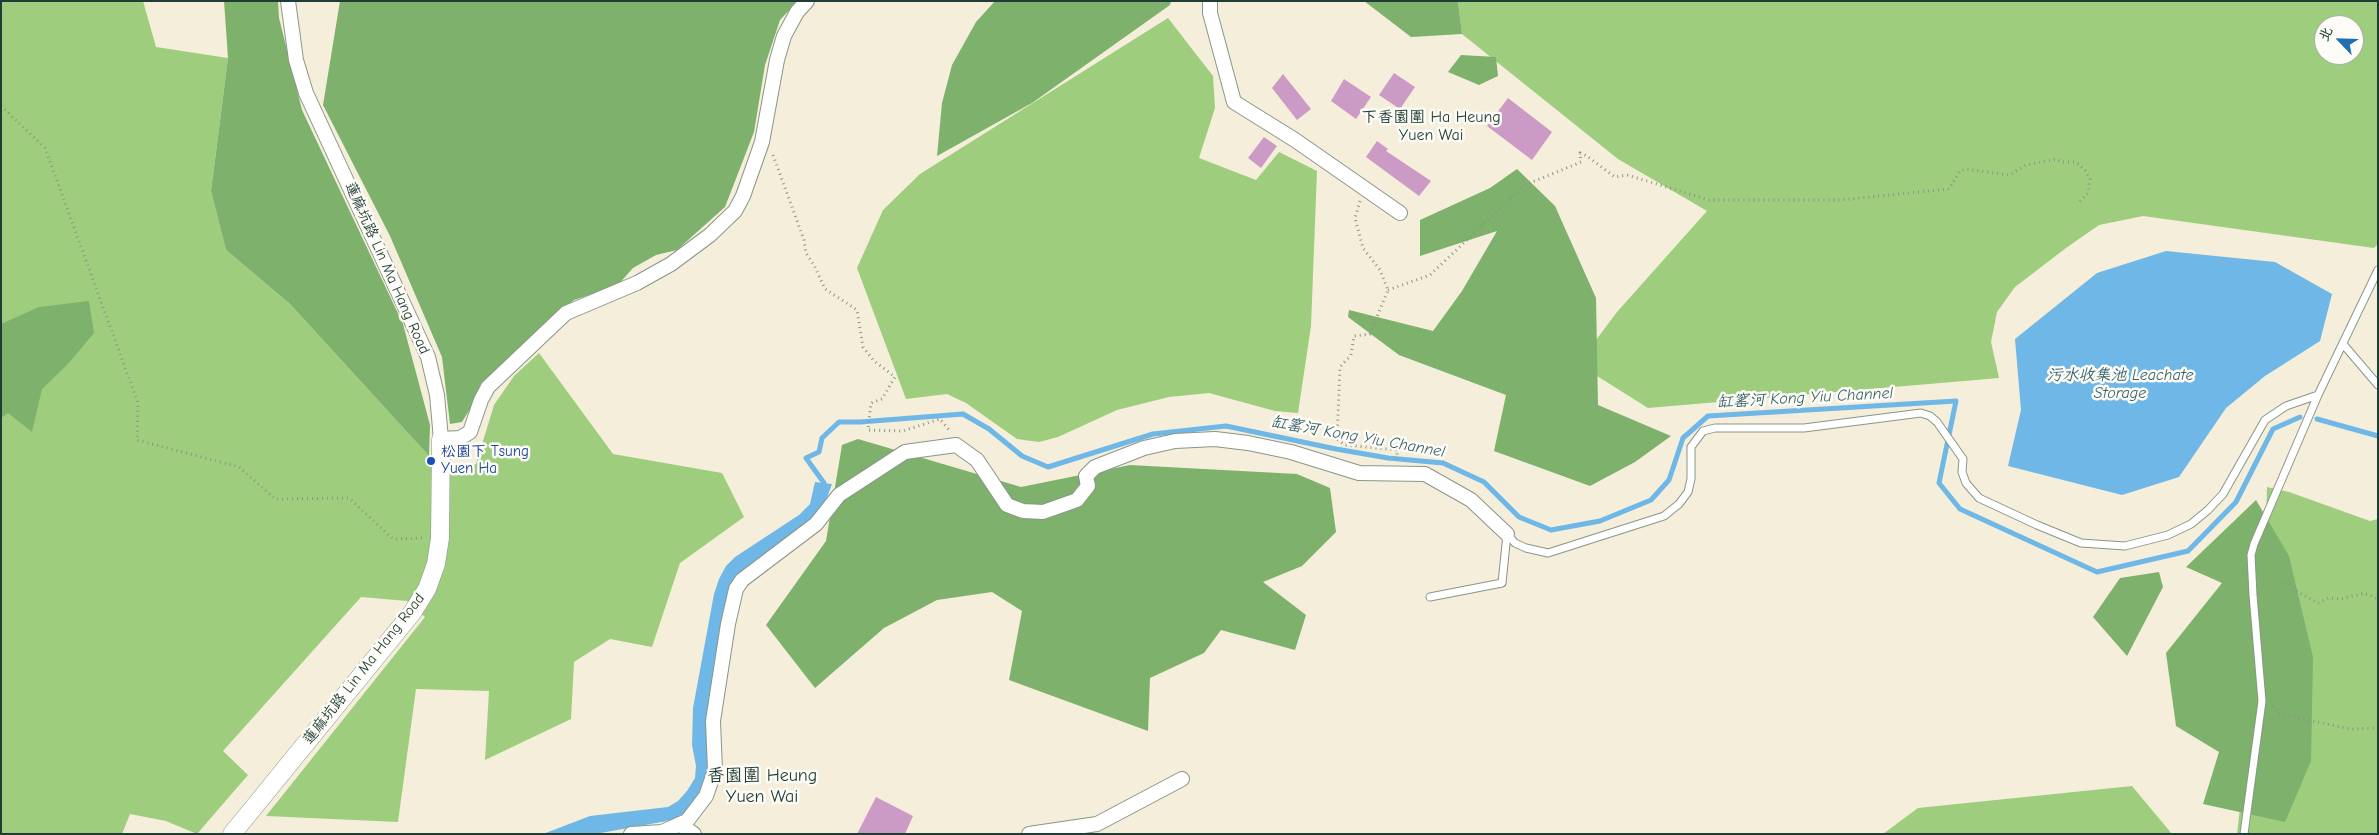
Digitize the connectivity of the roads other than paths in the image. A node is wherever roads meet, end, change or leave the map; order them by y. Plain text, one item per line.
1 (288, 1) edge
2 (807, 1) edge
3 (1210, 1) edge
4 (1400, 213) dead end
5 (2378, 270) edge
6 (2343, 344) junction
7 (2378, 384) edge
8 (2318, 395) junction
9 (441, 439) junction
10 (1507, 534) junction
11 (1430, 597) dead end
12 (1182, 779) dead end
13 (679, 824) junction
14 (232, 834) edge
15 (631, 834) edge
16 (694, 834) edge
17 (1029, 834) edge
18 (2244, 834) edge

1 - 9 street, 蓮麻坑路 Lin Ma Hang Road
2 - 9 street
3 - 4 street
5 - 6 lane
6 - 7 lane
6 - 8 lane
8 - 10 lane
8 - 18 lane
9 - 14 street, 蓮麻坑路 Lin Ma Hang Road
10 - 11 lane
10 - 13 street
12 - 17 street
13 - 15 street
13 - 16 street

